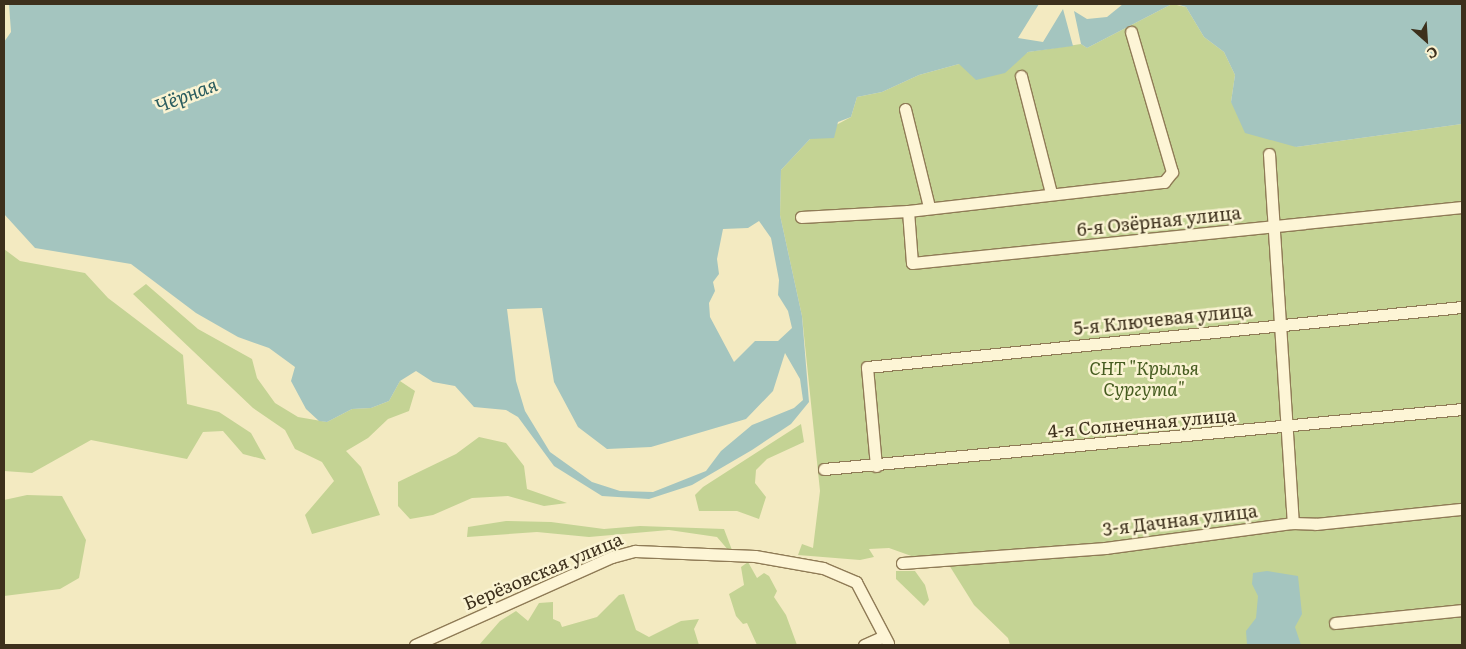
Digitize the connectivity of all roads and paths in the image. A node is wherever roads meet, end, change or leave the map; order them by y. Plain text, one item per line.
1 (1131, 32) dead end
2 (1021, 76) dead end
3 (905, 109) dead end
4 (1270, 154) dead end
5 (1051, 194) junction
6 (929, 207) junction
7 (1462, 207) edge
8 (908, 211) junction
9 (802, 217) dead end
10 (1275, 227) junction
11 (1462, 307) edge
12 (1282, 325) junction
13 (1462, 409) edge
14 (1288, 426) junction
15 (876, 466) junction
16 (824, 470) dead end
17 (1462, 508) edge
18 (1293, 523) junction
19 (902, 563) dead end
20 (1462, 610) edge
21 (1336, 623) dead end
22 (416, 645) edge
23 (864, 645) edge

1 - 5 street
2 - 5 street
3 - 6 street
4 - 10 street
5 - 6 street
6 - 8 street
7 - 10 street, 6-я Озёрная улица
8 - 9 street
8 - 10 street, 6-я Озёрная улица
10 - 12 street
11 - 12 street, 5-я Ключевая улица
12 - 14 street
12 - 15 street, 5-я Ключевая улица
13 - 14 street, 4-я Солнечная улица
14 - 15 street, 4-я Солнечная улица
14 - 18 street
15 - 16 street, 4-я Солнечная улица
17 - 18 street, 3-я Дачная улица
18 - 19 street, 3-я Дачная улица
20 - 21 street
22 - 23 street, Берёзовская улица

